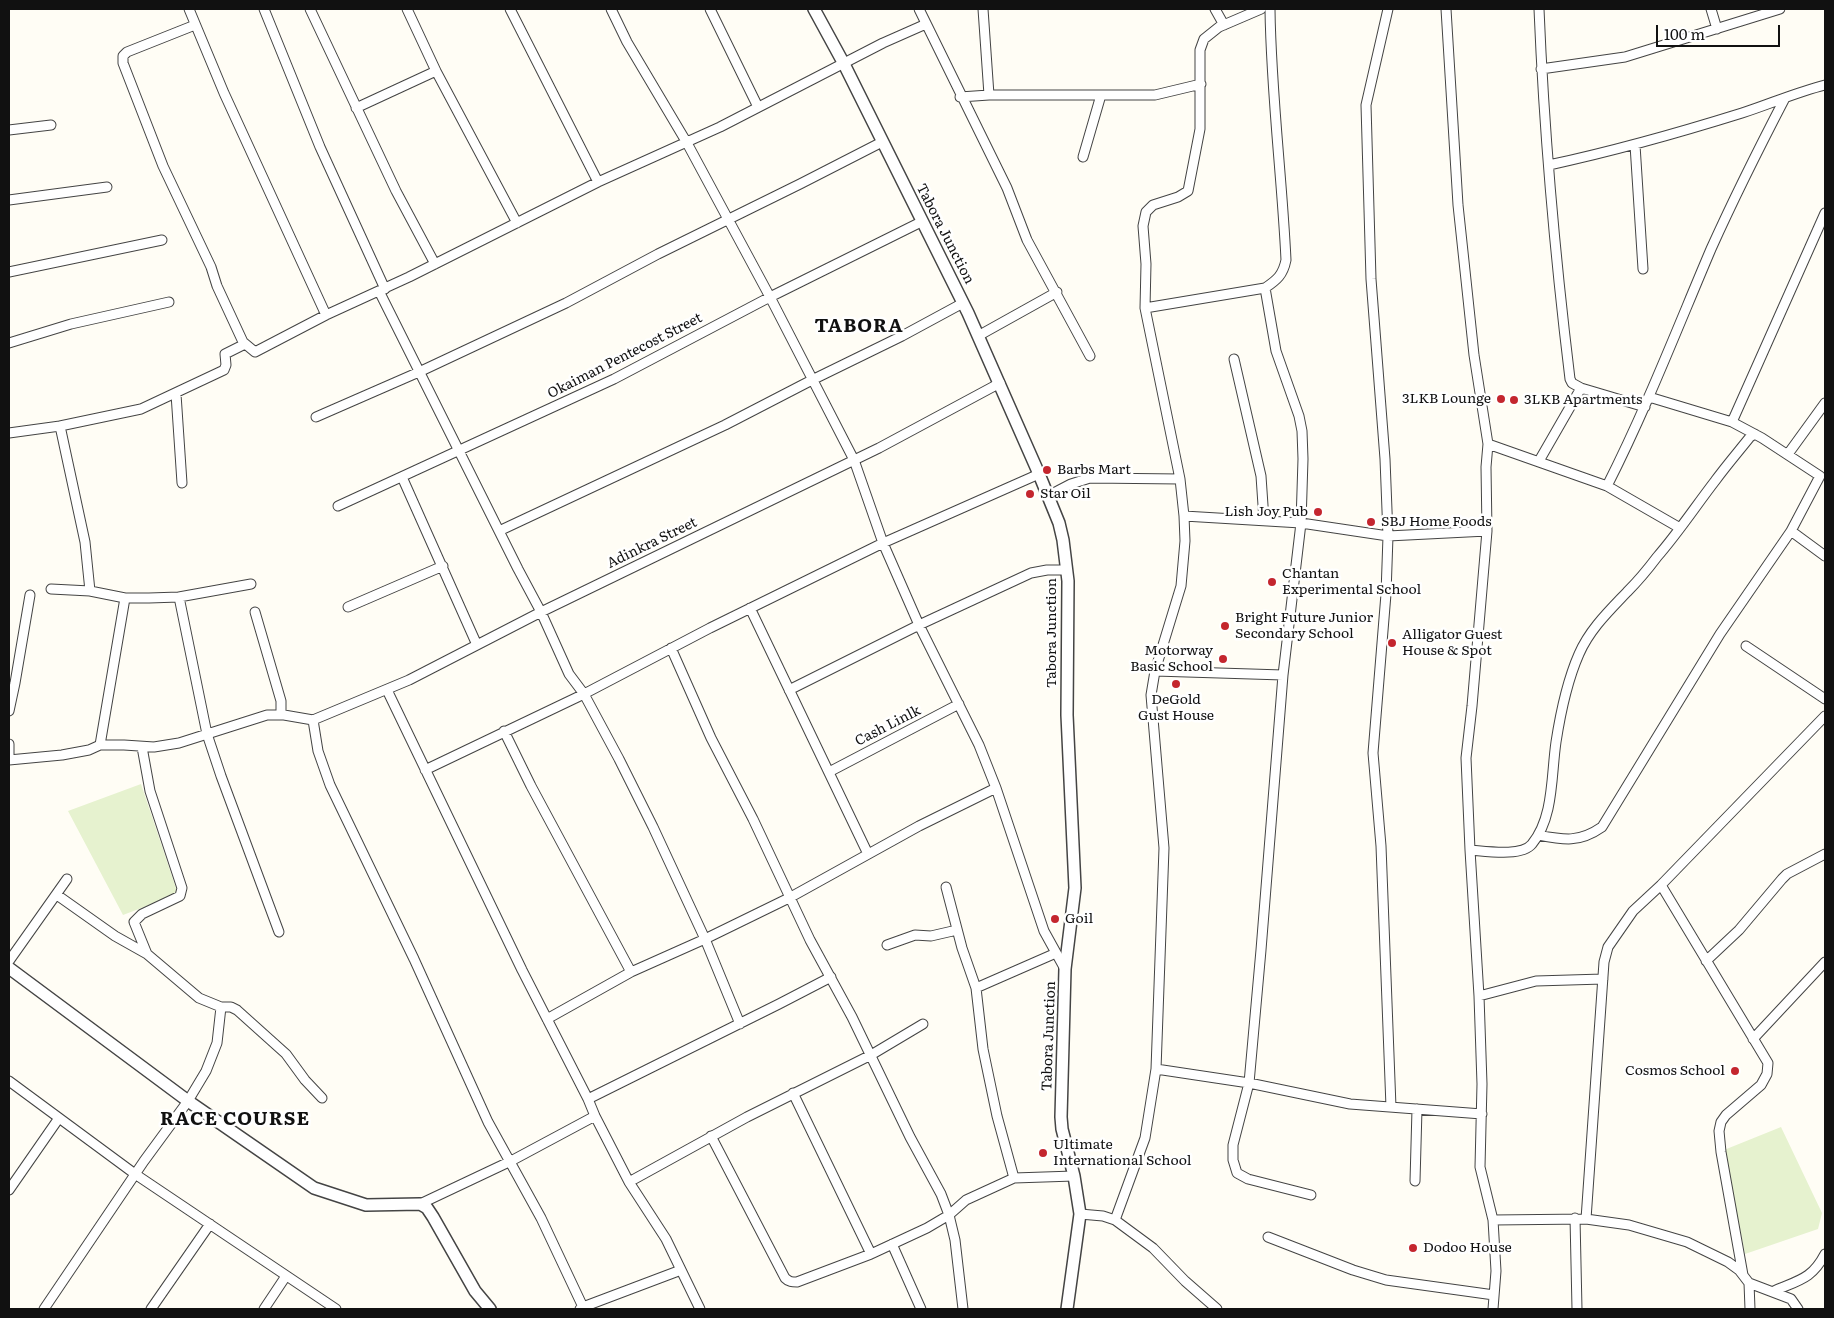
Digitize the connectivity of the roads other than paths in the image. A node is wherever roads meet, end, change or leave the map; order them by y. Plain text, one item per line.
1 (189, 9) edge
2 (264, 9) edge
3 (310, 9) edge
4 (408, 9) edge
5 (510, 9) edge
6 (611, 9) edge
7 (710, 9) edge
8 (814, 9) edge
9 (919, 9) edge
10 (982, 9) edge
11 (1215, 9) edge
12 (1261, 9) edge
13 (1270, 9) edge
14 (1388, 9) edge
15 (1446, 9) edge
16 (1538, 9) edge
17 (1711, 9) edge
18 (1780, 9) edge
19 (926, 24) junction
20 (195, 25) junction
21 (1224, 25) junction
22 (1717, 30) junction
23 (844, 64) junction
24 (1541, 69) junction
25 (436, 71) junction
26 (1201, 84) junction
27 (1825, 85) edge
28 (989, 95) junction
29 (1101, 96) junction
30 (960, 97) junction
31 (1785, 98) junction
32 (758, 107) junction
33 (356, 108) junction
34 (51, 125) dead end
35 (9, 130) edge
36 (882, 142) junction
37 (687, 143) junction
38 (1635, 145) junction
39 (1083, 157) dead end
40 (1548, 165) junction
41 (598, 182) junction
42 (107, 187) dead end
43 (9, 200) edge
44 (1825, 213) edge
45 (728, 219) junction
46 (921, 222) junction
47 (517, 223) junction
48 (162, 240) dead end
49 (436, 264) junction
50 (1643, 269) dead end
51 (9, 272) edge
52 (1265, 288) junction
53 (382, 290) junction
54 (1056, 292) junction
55 (770, 297) junction
56 (169, 302) dead end
57 (963, 303) junction
58 (1145, 308) junction
59 (326, 315) junction
60 (978, 336) junction
61 (9, 343) edge
62 (243, 345) junction
63 (1090, 356) dead end
64 (1234, 359) dead end
65 (419, 372) junction
66 (812, 380) junction
67 (1000, 384) junction
68 (1581, 388) junction
69 (176, 394) junction
70 (1649, 397) junction
71 (1825, 403) edge
72 (1645, 407) junction
73 (316, 417) dead end
74 (1732, 422) junction
75 (60, 426) junction
76 (9, 433) edge
77 (1755, 434) junction
78 (1488, 444) junction
79 (459, 450) junction
80 (1788, 454) junction
81 (854, 460) junction
82 (1539, 461) junction
83 (1040, 474) junction
84 (1823, 474) edge
85 (402, 477) junction
86 (1180, 479) junction
87 (182, 484) dead end
88 (1607, 486) junction
89 (1048, 496) junction
90 (338, 506) dead end
91 (1184, 516) junction
92 (1264, 520) junction
93 (1301, 523) junction
94 (1680, 528) junction
95 (499, 531) junction
96 (1487, 531) junction
97 (1791, 531) junction
98 (1388, 536) junction
99 (883, 543) junction
100 (1825, 556) edge
101 (442, 566) junction
102 (1067, 570) junction
103 (251, 584) dead end
104 (51, 590) dead end
105 (90, 591) junction
106 (30, 595) dead end
107 (179, 597) junction
108 (125, 598) junction
109 (348, 608) dead end
110 (750, 608) junction
111 (255, 612) dead end
112 (541, 612) junction
113 (919, 625) junction
114 (477, 645) junction
115 (1746, 646) dead end
116 (671, 648) junction
117 (1155, 671) junction
118 (1283, 675) junction
119 (387, 690) junction
120 (789, 690) junction
121 (584, 694) junction
122 (1825, 699) edge
123 (959, 704) junction
124 (9, 711) edge
125 (283, 715) junction
126 (1825, 716) edge
127 (313, 720) junction
128 (504, 731) junction
129 (207, 734) junction
130 (9, 744) edge
131 (100, 745) junction
132 (142, 748) junction
133 (9, 760) edge
134 (425, 770) junction
135 (830, 772) junction
136 (996, 788) junction
137 (1538, 835) junction
138 (1470, 850) junction
139 (868, 854) junction
140 (1825, 854) edge
141 (68, 880) dead end
142 (1661, 885) junction
143 (946, 887) dead end
144 (57, 895) junction
145 (789, 898) junction
146 (957, 930) junction
147 (279, 932) dead end
148 (705, 939) junction
149 (886, 945) dead end
150 (1056, 953) junction
151 (147, 954) junction
152 (9, 961) edge
153 (1706, 961) junction
154 (1825, 962) edge
155 (9, 968) edge
156 (1065, 969) junction
157 (631, 972) junction
158 (831, 977) junction
159 (1603, 979) junction
160 (976, 988) junction
161 (1479, 996) junction
162 (221, 1007) junction
163 (547, 1018) junction
164 (740, 1024) junction
165 (922, 1024) dead end
166 (1753, 1039) junction
167 (871, 1055) junction
168 (1156, 1068) junction
169 (9, 1081) edge
170 (1249, 1083) junction
171 (793, 1093) junction
172 (322, 1098) dead end
173 (588, 1099) junction
174 (188, 1101) junction
175 (1391, 1107) junction
176 (1417, 1109) junction
177 (1482, 1114) junction
178 (595, 1116) junction
179 (59, 1118) junction
180 (711, 1136) junction
181 (511, 1161) junction
182 (135, 1174) junction
183 (1074, 1176) junction
184 (1014, 1178) junction
185 (1416, 1181) dead end
186 (628, 1182) junction
187 (9, 1190) edge
188 (1311, 1195) dead end
189 (420, 1204) junction
190 (1080, 1214) junction
191 (950, 1215) junction
192 (1575, 1218) junction
193 (1586, 1219) junction
194 (1115, 1220) junction
195 (1493, 1220) junction
196 (210, 1224) junction
197 (1268, 1237) dead end
198 (892, 1244) junction
199 (871, 1254) junction
200 (1825, 1254) edge
201 (681, 1270) junction
202 (286, 1276) junction
203 (1746, 1279) junction
204 (1774, 1291) junction
205 (1494, 1295) junction
206 (582, 1308) edge
207 (44, 1309) edge
208 (151, 1309) edge
209 (264, 1309) edge
210 (336, 1309) edge
211 (490, 1309) edge
212 (700, 1309) edge
213 (920, 1309) edge
214 (963, 1309) edge
215 (1067, 1309) edge
216 (1217, 1309) edge
217 (1493, 1309) edge
218 (1577, 1309) edge
219 (1750, 1309) edge
220 (1798, 1309) edge

1 - 20 street
2 - 53 street
3 - 33 street
4 - 25 street
5 - 41 street
6 - 37 street
7 - 32 street
8 - 23 street, Tabora Junction
9 - 19 street
10 - 28 street
11 - 21 street
12 - 21 street
13 - 52 street
14 - 98 street
15 - 78 street
16 - 24 street
17 - 22 street
18 - 22 street
19 - 23 street
19 - 30 street
20 - 59 street
20 - 62 street
21 - 26 street
22 - 24 street
23 - 32 street
23 - 36 street, Tabora Junction
24 - 40 street
25 - 33 street
25 - 47 street
26 - 29 street
26 - 58 street
27 - 31 street
28 - 29 street
28 - 30 street
29 - 39 street
30 - 54 street
31 - 38 street
31 - 70 street
32 - 37 street
33 - 49 street
34 - 35 street
36 - 45 street
36 - 46 street, Tabora Junction
37 - 41 street
37 - 45 street
38 - 40 street
38 - 50 street
40 - 68 street
41 - 47 street
42 - 43 street
44 - 74 street
45 - 55 street
45 - 65 street
46 - 55 street, Okaiman Pentecost Street
46 - 57 street, Tabora Junction
47 - 49 street
48 - 51 street
49 - 53 street
52 - 58 street
52 - 93 street
53 - 59 street
53 - 65 street
54 - 60 street
54 - 63 street
55 - 66 street
55 - 79 street, Okaiman Pentecost Street
56 - 61 street
57 - 60 street, Tabora Junction
57 - 66 street
58 - 86 street
59 - 62 street
60 - 67 street, Tabora Junction
62 - 69 street
64 - 92 street
65 - 73 street
65 - 79 street
66 - 81 street
66 - 95 street
67 - 81 street, Adinkra Street
67 - 83 street, Tabora Junction
68 - 72 street
68 - 82 street
69 - 75 street
69 - 87 street
70 - 72 street
70 - 74 street
71 - 80 street
72 - 88 street
74 - 77 street
75 - 76 street
75 - 105 street
77 - 80 street
77 - 94 street
78 - 82 street
78 - 96 street
79 - 85 street, Okaiman Pentecost Street
79 - 95 street
80 - 84 street
81 - 99 street
81 - 112 street, Adinkra Street
82 - 88 street
83 - 89 street, Tabora Junction
83 - 99 street
84 - 97 street
85 - 90 street, Okaiman Pentecost Street
85 - 101 street
86 - 89 street
86 - 91 street
88 - 94 street
89 - 102 street, Tabora Junction
91 - 92 street
91 - 117 street
92 - 93 street
93 - 98 street
93 - 118 street
94 - 137 street
95 - 112 street
96 - 98 street
96 - 138 street
97 - 100 street
97 - 137 street
98 - 175 street
99 - 110 street
99 - 113 street
101 - 109 street
101 - 114 street
102 - 113 street
102 - 156 street, Tabora Junction
103 - 107 street
104 - 105 street
105 - 108 street
106 - 124 street
107 - 108 street
107 - 129 street
108 - 131 street
110 - 116 street
110 - 120 street
111 - 125 street
112 - 114 street, Adinkra Street
112 - 121 street
113 - 120 street
113 - 123 street
114 - 119 street, Adinkra Street
115 - 122 street
116 - 121 street
116 - 145 street
117 - 118 street
117 - 168 street
118 - 170 street
119 - 127 street, Adinkra Street
119 - 134 street
120 - 135 street
121 - 128 street
121 - 148 street
123 - 135 street, Cash Linlk
123 - 136 street
125 - 127 street
125 - 129 street
126 - 142 street
127 - 181 street
128 - 134 street
128 - 157 street
129 - 132 street
129 - 147 street
130 - 133 street
131 - 132 street
131 - 133 street
132 - 151 street
134 - 163 street
135 - 139 street
136 - 139 street
136 - 150 street
137 - 138 street
138 - 161 street
139 - 145 street
140 - 153 street
141 - 144 street
142 - 153 street
142 - 159 street
143 - 146 street
144 - 151 street
144 - 152 street
145 - 148 street
145 - 158 street
146 - 149 street
146 - 160 street
148 - 157 street
148 - 164 street
150 - 156 street
150 - 160 street
151 - 162 street
153 - 166 street
154 - 166 street
155 - 174 street
156 - 183 street, Tabora Junction
157 - 163 street
158 - 164 street
158 - 167 street
159 - 161 street
159 - 193 street
160 - 184 street
161 - 177 street
162 - 172 street
162 - 174 street
163 - 173 street
164 - 173 street
165 - 167 street
166 - 203 street
167 - 171 street
167 - 191 street
168 - 170 street
168 - 194 street
169 - 179 street
170 - 175 street
170 - 188 street
171 - 180 street
171 - 199 street
173 - 178 street
174 - 182 street
174 - 189 street
175 - 176 street
176 - 177 street
176 - 185 street
177 - 195 street
178 - 181 street
178 - 186 street
179 - 182 street
179 - 187 street
180 - 186 street
180 - 199 street
181 - 189 street
181 - 206 street
182 - 196 street
182 - 207 street
183 - 184 street
183 - 190 street, Tabora Junction
184 - 191 street
186 - 201 street
189 - 211 street
190 - 194 street
190 - 215 street, Tabora Junction
191 - 198 street
191 - 214 street
192 - 193 street
192 - 195 street
192 - 218 street
193 - 203 street
194 - 216 street
195 - 205 street
196 - 202 street
196 - 208 street
197 - 205 street
198 - 199 street
198 - 213 street
200 - 204 street
201 - 206 street
201 - 212 street
202 - 209 street
202 - 210 street
203 - 204 street
203 - 219 street
204 - 220 street
205 - 217 street

